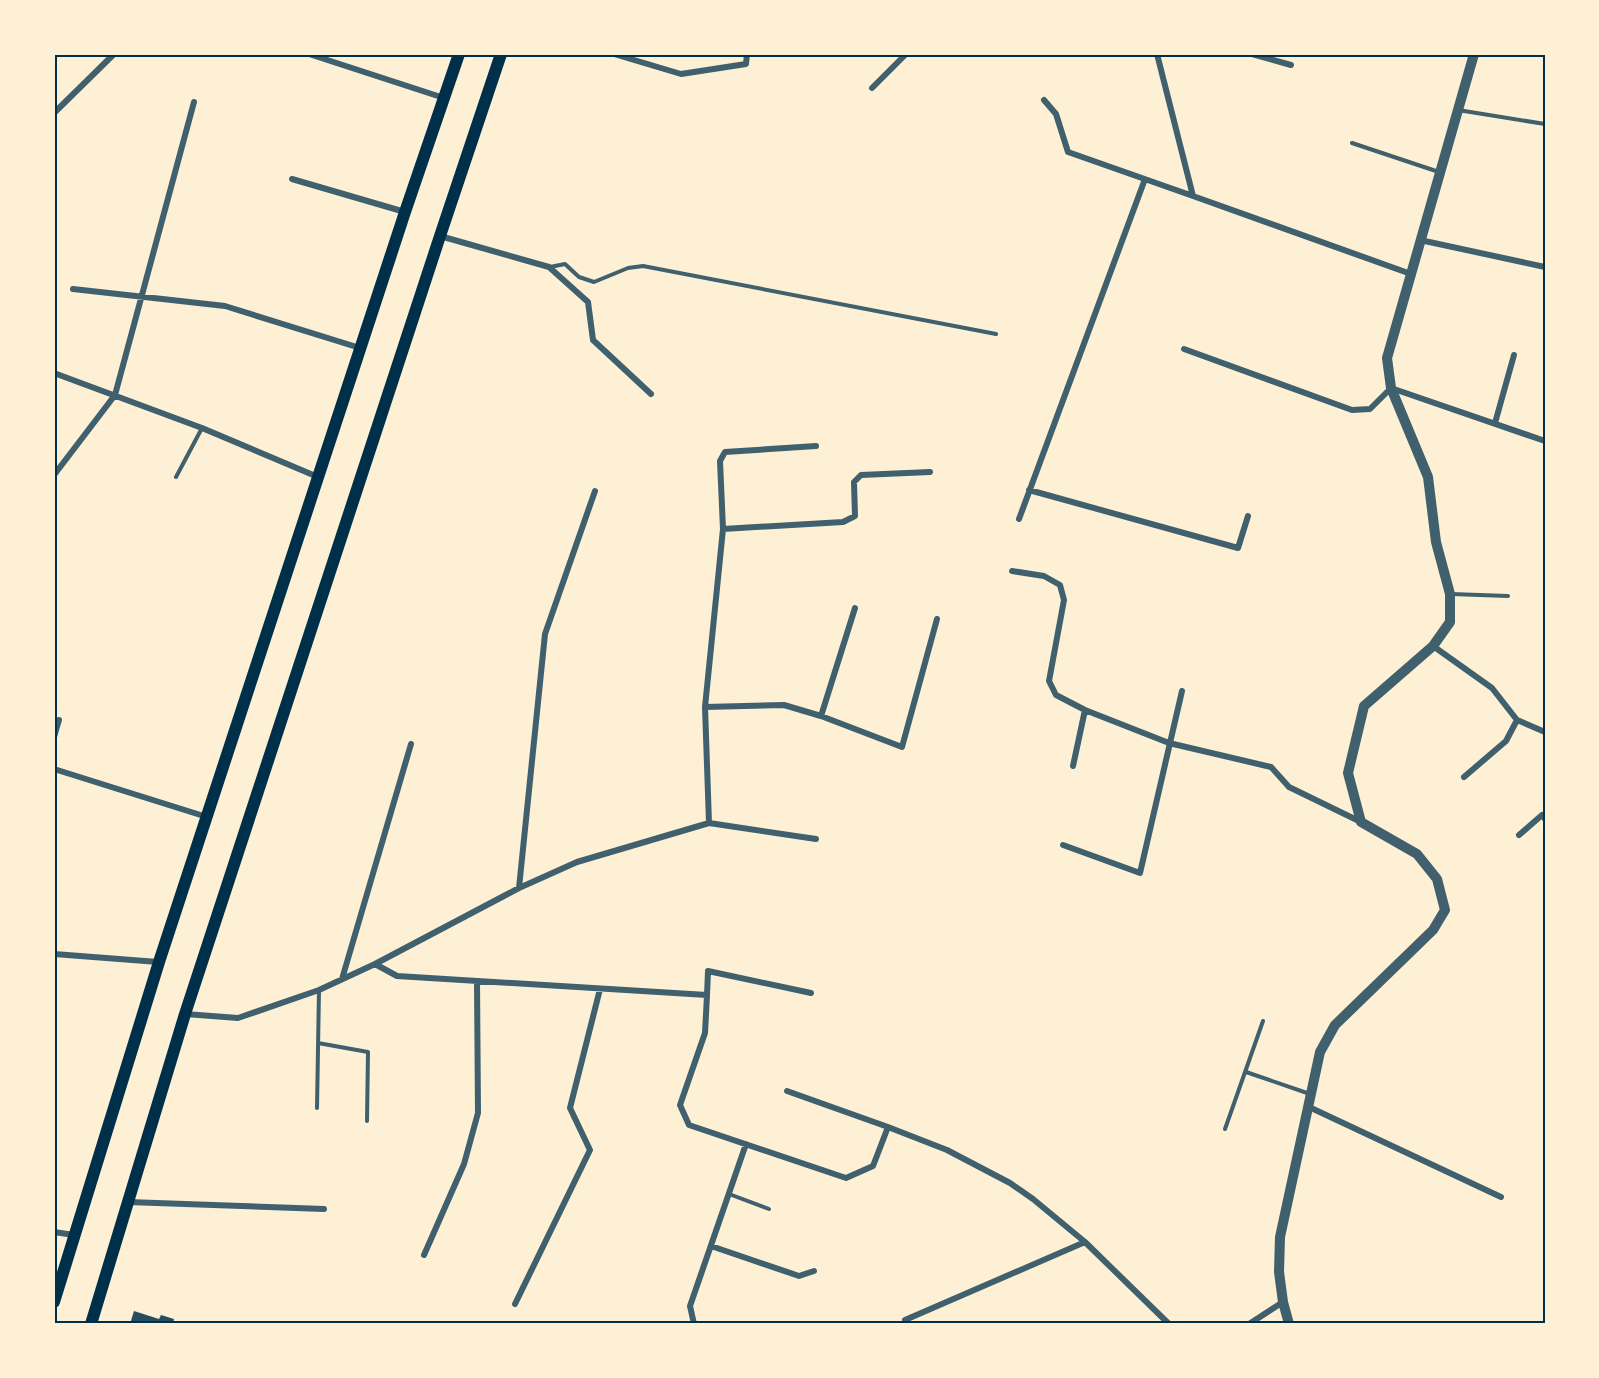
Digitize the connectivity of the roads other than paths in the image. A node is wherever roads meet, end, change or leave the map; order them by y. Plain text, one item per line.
1 (114, 54) edge
2 (309, 54) edge
3 (459, 54) edge
4 (501, 54) edge
5 (614, 54) edge
6 (747, 54) edge
7 (906, 54) edge
8 (1157, 54) edge
9 (1252, 54) edge
10 (1474, 54) edge
11 (1291, 65) dead end
12 (872, 88) dead end
13 (444, 99) junction
14 (1044, 100) dead end
15 (194, 102) dead end
16 (1457, 110) junction
17 (54, 113) edge
18 (1545, 124) edge
19 (1352, 143) dead end
20 (1439, 173) junction
21 (292, 179) dead end
22 (1145, 179) junction
23 (1193, 196) junction
24 (405, 212) junction
25 (440, 236) junction
26 (1420, 240) junction
27 (549, 267) junction
28 (1545, 267) edge
29 (1411, 274) junction
30 (73, 289) dead end
31 (142, 296) junction
32 (996, 334) dead end
33 (361, 348) junction
34 (1184, 349) dead end
35 (1514, 355) dead end
36 (54, 373) edge
37 (1391, 388) junction
38 (651, 394) dead end
39 (116, 395) junction
40 (1495, 423) junction
41 (202, 428) junction
42 (1545, 441) edge
43 (816, 446) dead end
44 (930, 472) dead end
45 (54, 475) edge
46 (176, 477) dead end
47 (319, 478) junction
48 (1029, 490) junction
49 (595, 491) dead end
50 (1248, 516) dead end
51 (1019, 519) dead end
52 (723, 529) junction
53 (1012, 570) dead end
54 (1450, 594) junction
55 (1508, 596) dead end
56 (855, 608) dead end
57 (937, 619) dead end
58 (1433, 646) junction
59 (1182, 691) dead end
60 (705, 706) junction
61 (1085, 710) junction
62 (821, 716) junction
63 (59, 720) dead end
64 (1517, 720) junction
65 (1545, 732) edge
66 (54, 737) edge
67 (1168, 743) junction
68 (411, 744) dead end
69 (1073, 766) dead end
70 (54, 769) edge
71 (1464, 777) dead end
72 (207, 817) junction
73 (1545, 819) edge
74 (1361, 822) junction
75 (709, 823) junction
76 (1519, 835) dead end
77 (816, 839) dead end
78 (1063, 845) dead end
79 (519, 888) junction
80 (54, 954) edge
81 (159, 962) junction
82 (375, 964) junction
83 (342, 979) junction
84 (477, 981) junction
85 (600, 989) junction
86 (319, 990) junction
87 (811, 993) dead end
88 (706, 995) junction
89 (184, 1014) junction
90 (1263, 1021) dead end
91 (318, 1043) junction
92 (1246, 1072) junction
93 (787, 1091) dead end
94 (1311, 1094) junction
95 (1309, 1107) junction
96 (317, 1108) dead end
97 (367, 1121) dead end
98 (888, 1127) junction
99 (1225, 1129) dead end
100 (746, 1144) junction
101 (729, 1194) junction
102 (1501, 1197) dead end
103 (128, 1202) junction
104 (324, 1209) dead end
105 (769, 1209) dead end
106 (54, 1232) edge
107 (75, 1235) junction
108 (1085, 1242) junction
109 (711, 1246) junction
110 (424, 1255) dead end
111 (814, 1270) dead end
112 (54, 1302) edge
113 (1283, 1302) junction
114 (515, 1304) dead end
115 (905, 1320) dead end
116 (693, 1323) edge
117 (91, 1324) edge
118 (684, 1324) edge
119 (1169, 1324) edge
120 (1249, 1324) edge
121 (1290, 1324) edge

1 - 17 street
2 - 13 street
3 - 13 main road
4 - 25 main road
5 - 6 street
7 - 12 street
8 - 23 street
9 - 11 street
10 - 16 street
13 - 24 main road
14 - 22 street
15 - 31 street
16 - 18 lane
16 - 20 street
19 - 20 lane
20 - 26 street
21 - 24 street
22 - 23 street
22 - 48 street
23 - 29 street
24 - 33 main road
25 - 27 street
25 - 89 main road
26 - 28 street
26 - 29 street
27 - 32 lane
27 - 38 street
29 - 37 street
30 - 31 street
31 - 33 street
31 - 39 street
33 - 47 main road
34 - 37 street
35 - 40 street
36 - 39 street
37 - 40 street
37 - 54 street
39 - 41 street
39 - 45 street
40 - 42 street
41 - 46 lane
41 - 47 street
43 - 52 street
44 - 52 street
47 - 72 main road
48 - 50 street
48 - 51 street
49 - 79 street
52 - 60 street
53 - 61 street
54 - 55 lane
54 - 58 street
56 - 62 street
57 - 62 street
58 - 64 street
58 - 74 street
59 - 67 street
60 - 62 street
60 - 75 street
61 - 67 street
61 - 69 street
63 - 66 street
64 - 65 street
64 - 71 street
67 - 74 street
67 - 78 street
68 - 83 street
70 - 72 street
72 - 81 main road
73 - 76 street
74 - 94 street
75 - 77 street
75 - 79 street
79 - 82 street
80 - 81 street
81 - 107 main road
82 - 83 street
82 - 84 street
83 - 86 street
84 - 85 street
84 - 110 street
85 - 88 street
85 - 114 street
86 - 89 street
86 - 91 lane
87 - 88 street
88 - 100 street
89 - 103 main road
90 - 92 lane
91 - 96 lane
91 - 97 lane
92 - 94 lane
92 - 99 lane
93 - 98 street
94 - 95 street
95 - 102 street
95 - 113 street
98 - 100 street
98 - 108 street
100 - 101 street
101 - 105 lane
101 - 109 street
103 - 104 street
103 - 117 main road
106 - 107 street
107 - 112 main road
108 - 115 street
108 - 119 street
109 - 111 street
109 - 116 street
113 - 120 street
113 - 121 street
116 - 118 street

